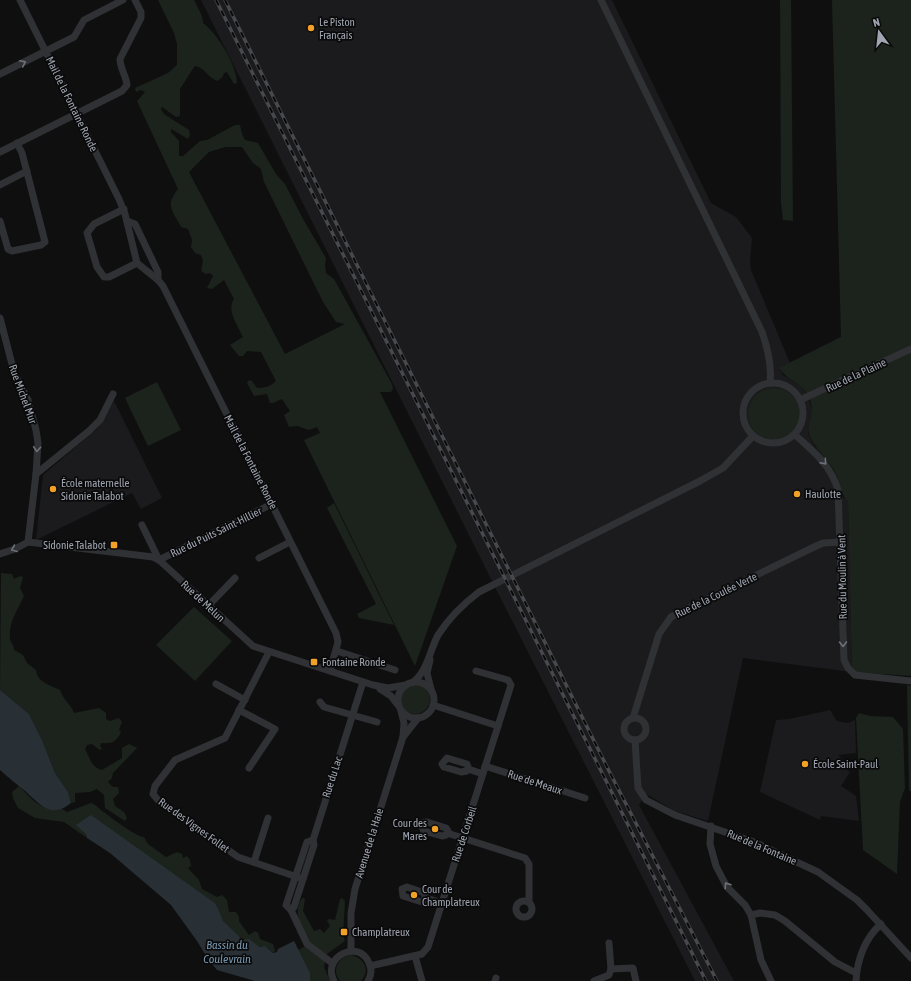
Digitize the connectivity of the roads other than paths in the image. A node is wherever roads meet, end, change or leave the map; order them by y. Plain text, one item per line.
1 (20, 0) edge
2 (123, 0) edge
3 (135, 0) edge
4 (601, 0) edge
5 (46, 51) junction
6 (0, 74) edge
7 (77, 114) junction
8 (18, 143) junction
9 (0, 152) edge
10 (27, 171) junction
11 (0, 184) edge
12 (124, 209) junction
13 (0, 221) edge
14 (127, 221) junction
15 (137, 263) junction
16 (158, 280) junction
17 (0, 318) edge
18 (911, 349) edge
19 (770, 383) junction
20 (113, 394) dead end
21 (800, 400) junction
22 (795, 435) junction
23 (753, 436) junction
24 (36, 474) junction
25 (272, 504) junction
26 (142, 525) dead end
27 (28, 542) junction
28 (290, 542) junction
29 (841, 542) junction
30 (0, 554) edge
31 (259, 558) dead end
32 (159, 560) junction
33 (235, 578) dead end
34 (208, 606) junction
35 (438, 635) junction
36 (337, 651) junction
37 (269, 652) junction
38 (395, 670) dead end
39 (330, 671) junction
40 (476, 671) dead end
41 (911, 681) edge
42 (363, 682) junction
43 (409, 683) junction
44 (216, 684) dead end
45 (373, 685) junction
46 (433, 694) junction
47 (244, 700) junction
48 (320, 702) dead end
49 (433, 705) junction
50 (239, 710) junction
51 (400, 710) junction
52 (352, 715) junction
53 (418, 718) junction
54 (633, 718) junction
55 (377, 722) dead end
56 (498, 726) junction
57 (403, 737) junction
58 (635, 740) junction
59 (485, 766) junction
60 (249, 768) dead end
61 (468, 770) dead end
62 (483, 774) junction
63 (585, 798) dead end
64 (268, 818) dead end
65 (711, 826) junction
66 (447, 833) dead end
67 (463, 838) junction
68 (313, 840) junction
69 (254, 862) junction
70 (296, 876) junction
71 (303, 879) junction
72 (426, 898) dead end
73 (529, 902) dead end
74 (442, 903) junction
75 (291, 910) junction
76 (751, 915) junction
77 (881, 924) junction
78 (609, 943) dead end
79 (351, 951) junction
80 (415, 956) junction
81 (911, 958) edge
82 (332, 964) junction
83 (370, 966) junction
84 (611, 969) junction
85 (856, 977) edge
86 (334, 981) edge
87 (368, 981) edge
88 (422, 981) edge
89 (594, 981) edge
90 (636, 981) edge
91 (771, 981) edge

1 - 5 street, Mail de la Fontaine Ronde
2 - 5 street
3 - 7 street
4 - 19 street
6 -> 5 street
5 - 7 street, Mail de la Fontaine Ronde
7 - 8 street
7 - 12 street, Mail de la Fontaine Ronde
8 - 9 street
8 - 10 street
10 - 11 street
10 - 13 street
12 - 14 street, Mail de la Fontaine Ronde
12 - 15 street
14 - 15 street, Mail de la Fontaine Ronde
14 - 16 street
15 - 16 street, Mail de la Fontaine Ronde
16 - 25 street, Mail de la Fontaine Ronde
17 -> 24 street, Rue Michel Mur
18 - 21 street, Rue de la Plaine
19 - 21 street
19 - 23 street
20 - 24 street
21 - 22 street
22 - 23 street
22 -> 29 street, Rue du Moulin à Vent
23 - 35 street
24 - 27 street, Rue Michel Mur
25 - 28 street, Mail de la Fontaine Ronde
25 - 32 street, Rue du Puits Saint-Hillier
26 - 32 street
27 -> 30 street
27 - 32 street, Rue de Melun
28 - 31 street
28 - 36 street, Mail de la Fontaine Ronde
29 -> 41 street, Rue du Moulin à Vent
29 - 54 street, Rue de la Coulée Verte
32 - 34 street, Rue de Melun
33 - 34 street
34 - 37 street, Rue de Melun
35 - 43 street
35 - 46 street
36 - 38 street
36 - 39 street, Mail de la Fontaine Ronde
37 - 39 street, Rue de Melun
37 - 47 street, Rue des Vignes Follet
39 - 42 street, Rue de Melun
40 - 56 street, Rue de Corbeil
42 - 45 street, Rue de Melun
42 - 52 street, Rue du Lac
43 - 45 street, Rue de Melun
43 - 46 street
43 - 51 street
44 - 47 street
45 - 51 street, Rue de Melun
46 - 49 street
47 - 50 street, Rue des Vignes Follet
48 - 52 street
49 - 53 street
49 - 56 street
50 - 60 street
50 - 69 street, Rue des Vignes Follet
51 - 53 street
51 - 57 street, Avenue de la Haie
52 - 55 street
52 - 68 street, Rue du Lac
53 - 57 street, Avenue de la Haie
54 - 58 street, Rue de la Coulée Verte
54 - 58 street
56 - 59 street, Rue de Corbeil
57 - 79 street, Avenue de la Haie
58 - 65 street, Rue de la Fontaine
59 - 62 street, Rue de Corbeil
59 - 63 street, Rue de Meaux
61 - 62 street
62 - 67 street, Rue de Corbeil
64 - 69 street
76 -> 65 street
65 - 77 street, Rue de la Fontaine
66 - 67 street
67 - 73 street
67 - 74 street, Rue de Corbeil
68 - 70 street, Rue du Lac
68 - 71 street, Rue du Lac
69 - 70 street, Rue des Vignes Follet
70 - 71 street, Rue des Vignes Follet
70 - 75 street, Rue du Lac
71 - 75 street, Rue du Lac
72 - 74 street
74 - 80 street, Rue de Corbeil
75 - 82 street, Rue du Lac
76 - 85 street
76 - 91 street
77 - 81 street, Rue de la Fontaine
77 - 85 street
78 - 84 street
79 - 82 street
79 - 83 street
80 - 83 street, Rue de Corbeil
80 - 88 street
82 - 86 street
83 - 87 street
84 - 89 street
84 - 90 street

